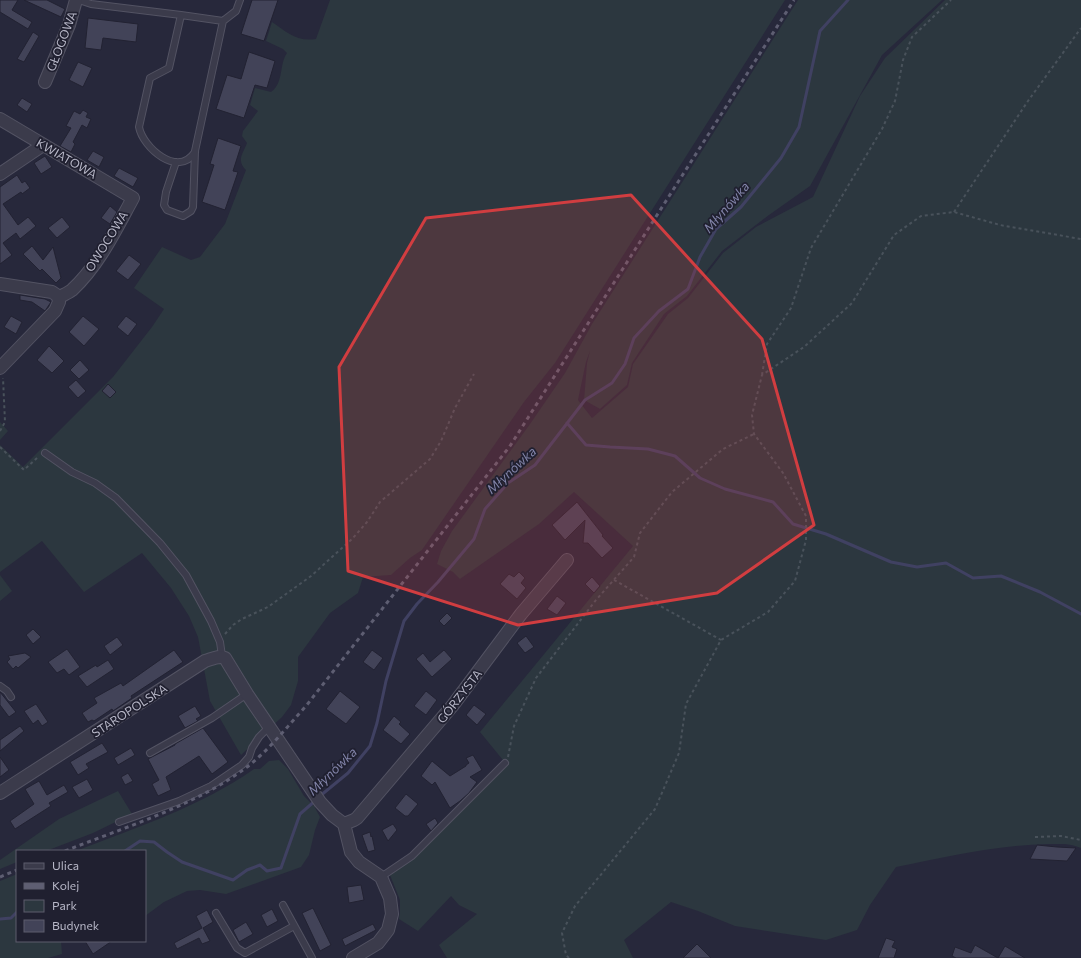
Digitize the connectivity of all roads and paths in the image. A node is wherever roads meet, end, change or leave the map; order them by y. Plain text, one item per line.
1 (76, 0) edge
2 (79, 0) edge
3 (240, 0) edge
4 (951, 0) edge
5 (182, 14) junction
6 (222, 22) junction
7 (1081, 28) edge
8 (45, 82) dead end
9 (0, 119) edge
10 (43, 145) junction
11 (195, 151) junction
12 (176, 162) junction
13 (0, 174) edge
14 (133, 198) joint
15 (954, 212) junction
16 (1081, 239) edge
17 (0, 284) edge
18 (58, 298) junction
19 (1, 366) edge
20 (474, 374) dead end
21 (762, 375) junction
22 (0, 431) edge
23 (754, 434) junction
24 (0, 448) edge
25 (45, 453) joint
26 (567, 560) dead end
27 (614, 580) junction
28 (721, 640) junction
29 (220, 642) junction
30 (222, 656) junction
31 (0, 686) edge
32 (247, 694) junction
33 (11, 697) dead end
34 (269, 727) junction
35 (150, 753) dead end
36 (505, 763) joint
37 (0, 793) edge
38 (121, 822) dead end
39 (344, 824) junction
40 (1035, 837) dead end
41 (1081, 840) edge
42 (381, 877) junction
43 (283, 905) dead end
44 (216, 913) dead end
45 (294, 926) junction
46 (312, 958) edge
47 (353, 958) edge
48 (569, 958) edge

1 - 8 street, GŁOGOWA
2 - 5 lane
3 - 6 lane
4 - 21 path
5 - 6 lane
5 - 12 lane
6 - 11 lane
7 - 15 path
9 - 10 street, KWIATOWA
10 - 13 street
10 - 14 street, KWIATOWA
11 - 12 lane
11 - 12 lane
14 - 18 street, OWOCOWA
15 - 16 path
15 - 21 path
17 - 18 street
18 - 19 street
19 - 22 path
20 - 29 path
21 - 23 path
23 - 27 path
23 - 28 path
24 - 25 path
25 - 29 lane
26 - 39 street, GÓRZYSTA
27 - 28 path
27 - 36 path
28 - 48 path
29 - 30 lane
30 - 32 street
30 - 37 street, STAROPOLSKA
31 - 33 lane
32 - 34 street
32 - 35 lane
34 - 38 lane
34 - 39 street
36 - 42 lane
39 - 42 street
40 - 41 path
42 - 47 street
43 - 45 lane
44 - 45 lane
45 - 46 lane

